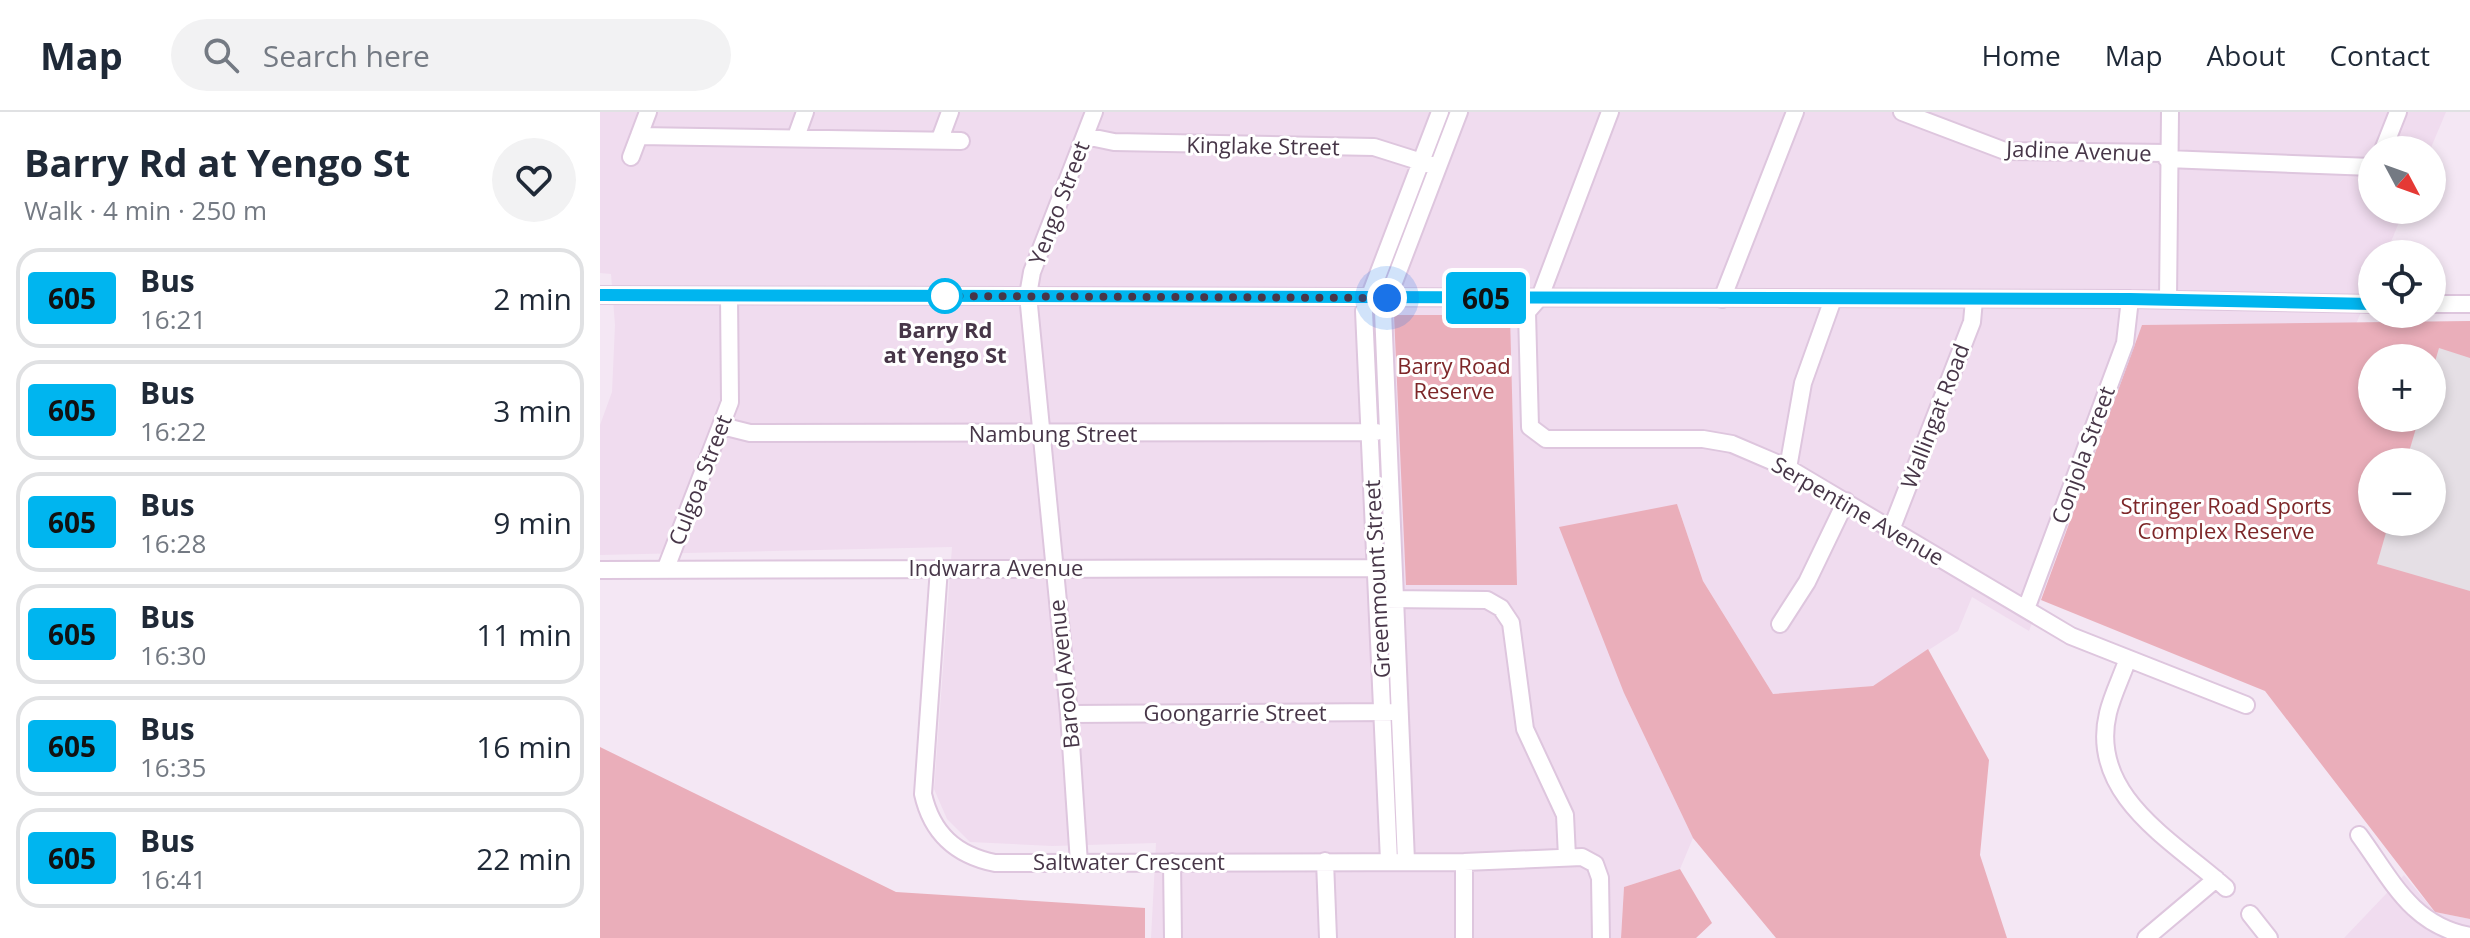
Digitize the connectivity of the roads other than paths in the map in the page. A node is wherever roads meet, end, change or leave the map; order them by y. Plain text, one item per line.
1 (648, 112) edge
2 (805, 112) edge
3 (950, 112) edge
4 (1094, 112) edge
5 (1440, 112) edge
6 (1459, 112) edge
7 (1610, 112) edge
8 (1795, 112) edge
9 (1902, 112) edge
10 (2170, 112) edge
11 (2398, 112) edge
12 (639, 136) junction
13 (1085, 136) junction
14 (2389, 136) edge
15 (796, 137) junction
16 (940, 139) junction
17 (961, 141) dead end
18 (2167, 156) junction
19 (631, 157) dead end
20 (1421, 161) junction
21 (2358, 167) edge
22 (1438, 168) junction
23 (600, 295) edge
24 (1028, 295) junction
25 (729, 296) junction
26 (1540, 297) junction
27 (1379, 298) junction
28 (1722, 299) junction
29 (1833, 299) junction
30 (2130, 299) junction
31 (1974, 300) junction
32 (2168, 300) junction
33 (2358, 304) edge
34 (2446, 304) edge
35 (2470, 304) edge
36 (722, 426) junction
37 (1377, 432) junction
38 (1043, 435) junction
39 (1788, 468) junction
40 (1846, 501) junction
41 (1891, 530) junction
42 (666, 568) junction
43 (939, 568) junction
44 (1053, 568) junction
45 (1384, 568) junction
46 (600, 570) edge
47 (1386, 599) junction
48 (2026, 609) junction
49 (1780, 624) dead end
50 (2127, 661) junction
51 (2246, 705) dead end
52 (1393, 712) junction
53 (1069, 714) junction
54 (2359, 835) dead end
55 (1567, 857) junction
56 (1325, 861) junction
57 (1398, 861) junction
58 (1172, 862) junction
59 (1464, 862) junction
60 (1079, 863) junction
61 (2250, 914) dead end
62 (2470, 936) edge
63 (1173, 938) edge
64 (1328, 938) edge
65 (1464, 938) edge
66 (1601, 938) edge
67 (2146, 938) edge
68 (2269, 938) edge

1 - 12 street
2 - 15 street
3 - 16 street
4 - 13 street, Yengo Street
5 - 20 street
6 - 22 street
7 - 26 street, Serpentine Avenue
8 - 28 street
9 - 18 street, Jadine Avenue
10 - 18 street
11 - 14 street
12 - 15 street
12 - 19 street
13 - 20 street, Kinglake Street
13 - 24 street, Yengo Street
15 - 16 street
16 - 17 street
18 - 21 street, Jadine Avenue
18 - 32 street
20 - 22 street, Kinglake Street
20 - 27 street
22 - 27 street
23 - 25 street
24 - 25 street
24 - 27 street
24 - 38 street, Barool Avenue
25 - 36 street, Culgoa Street
26 - 27 street
26 - 28 street
26 - 39 street, Serpentine Avenue
27 - 37 street, Greenmount Street
28 - 29 street
29 - 31 street
29 - 39 street
30 - 31 street
30 - 32 street
30 - 48 street, Conjola Street
31 - 41 street, Wallingat Road
32 - 33 street
34 - 35 street
36 - 38 street, Nambung Street
36 - 42 street, Culgoa Street
37 - 38 street, Nambung Street
37 - 45 street, Greenmount Street
38 - 44 street, Barool Avenue
39 - 40 street, Serpentine Avenue
40 - 41 street, Serpentine Avenue
40 - 49 street
41 - 48 street, Serpentine Avenue
42 - 43 street, Indwarra Avenue
42 - 46 street, Indwarra Avenue
43 - 44 street, Indwarra Avenue
43 - 60 street, Saltwater Crescent
44 - 45 street, Indwarra Avenue
44 - 53 street, Barool Avenue
45 - 47 street, Greenmount Street
47 - 52 street, Greenmount Street
47 - 55 street
48 - 50 street, Serpentine Avenue
50 - 51 street, Serpentine Avenue
50 - 67 street
52 - 53 street, Goongarrie Street
52 - 57 street, Greenmount Street
53 - 60 street, Barool Avenue
54 - 62 street
55 - 59 street, Saltwater Crescent
55 - 66 street, Saltwater Crescent
56 - 57 street, Saltwater Crescent
56 - 58 street, Saltwater Crescent
56 - 64 street
57 - 59 street, Saltwater Crescent
58 - 60 street, Saltwater Crescent
58 - 63 street
59 - 65 street
61 - 68 street

